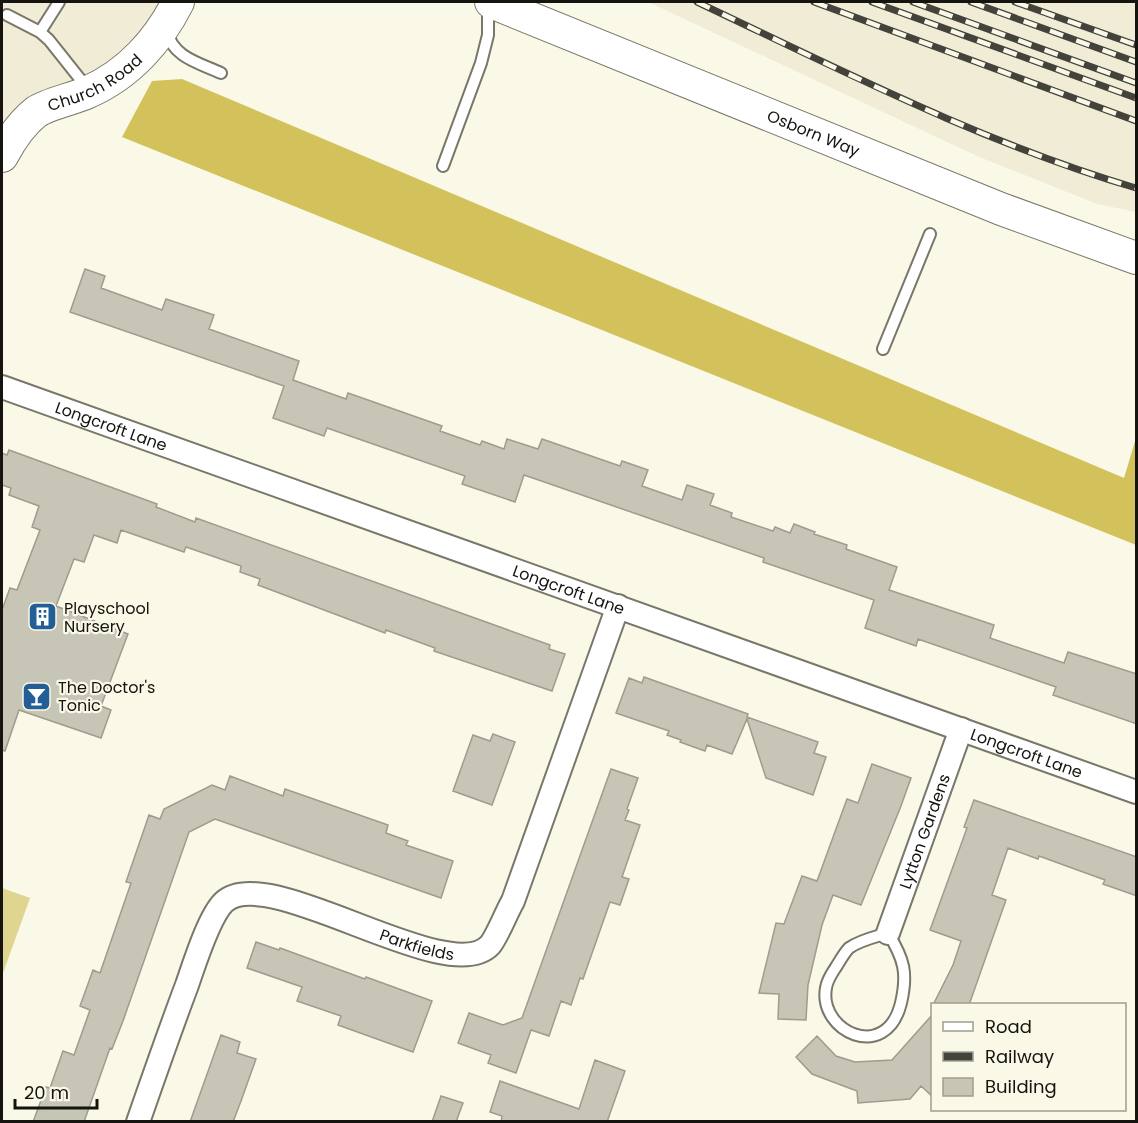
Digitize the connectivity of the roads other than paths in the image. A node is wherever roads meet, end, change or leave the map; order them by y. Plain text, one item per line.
1 (59, 2) edge
2 (490, 2) edge
3 (172, 13) edge
4 (7, 15) dead end
5 (40, 32) junction
6 (221, 73) dead end
7 (90, 92) junction
8 (2, 156) edge
9 (443, 166) dead end
10 (930, 234) dead end
11 (1137, 258) edge
12 (883, 349) dead end
13 (2, 387) edge
14 (618, 606) junction
15 (961, 729) junction
16 (1137, 792) edge
17 (888, 933) junction
18 (138, 1122) edge

1 - 5 lane
2 - 9 lane
2 - 11 street, Osborn Way
3 - 6 lane
3 - 7 street, Church Road
4 - 5 lane
5 - 7 lane
7 - 8 street, Church Road
10 - 12 lane
13 - 14 street, Longcroft Lane
14 - 15 street, Longcroft Lane
14 - 18 street, Parkfields
15 - 16 street, Longcroft Lane
15 - 17 street, Lytton Gardens
17 - 17 lane

